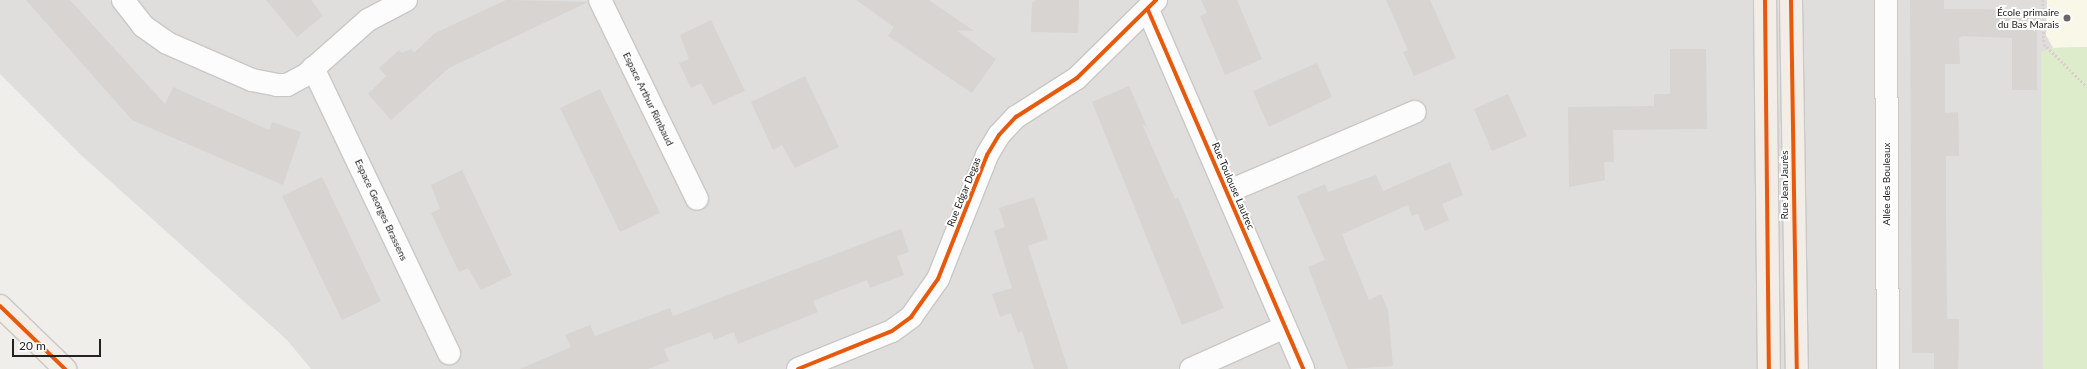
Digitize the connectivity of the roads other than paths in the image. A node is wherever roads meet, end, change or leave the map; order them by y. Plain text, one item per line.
1 (123, 0) edge
2 (406, 0) edge
3 (600, 0) edge
4 (1765, 0) edge
5 (1791, 0) edge
6 (1886, 0) edge
7 (1152, 5) edge
8 (375, 6) edge
9 (313, 68) junction
10 (1415, 112) dead end
11 (1227, 192) junction
12 (697, 199) dead end
13 (0, 306) edge
14 (1285, 327) junction
15 (449, 353) dead end
16 (65, 369) edge
17 (798, 369) edge
18 (1191, 369) edge
19 (1303, 369) edge
20 (1769, 369) edge
21 (1797, 369) edge
22 (1888, 369) edge

1 - 9 street
2 - 8 street
3 - 12 street, Espace Arthur Rimbaud
4 - 20 main road, Rue Jean Jaurès
5 - 21 main road, Rue Jean Jaurès
6 - 22 street, Allée des Bouleaux
7 - 11 street, Rue Toulouse Lautrec
7 - 17 street, Rue Edgar Degas
8 - 9 street
9 - 15 street, Espace Georges Brassens
10 - 11 street, Rue Toulouse Lautrec
11 - 14 street, Rue Toulouse Lautrec
13 - 16 main road
14 - 18 street
14 - 19 street, Rue Toulouse Lautrec

